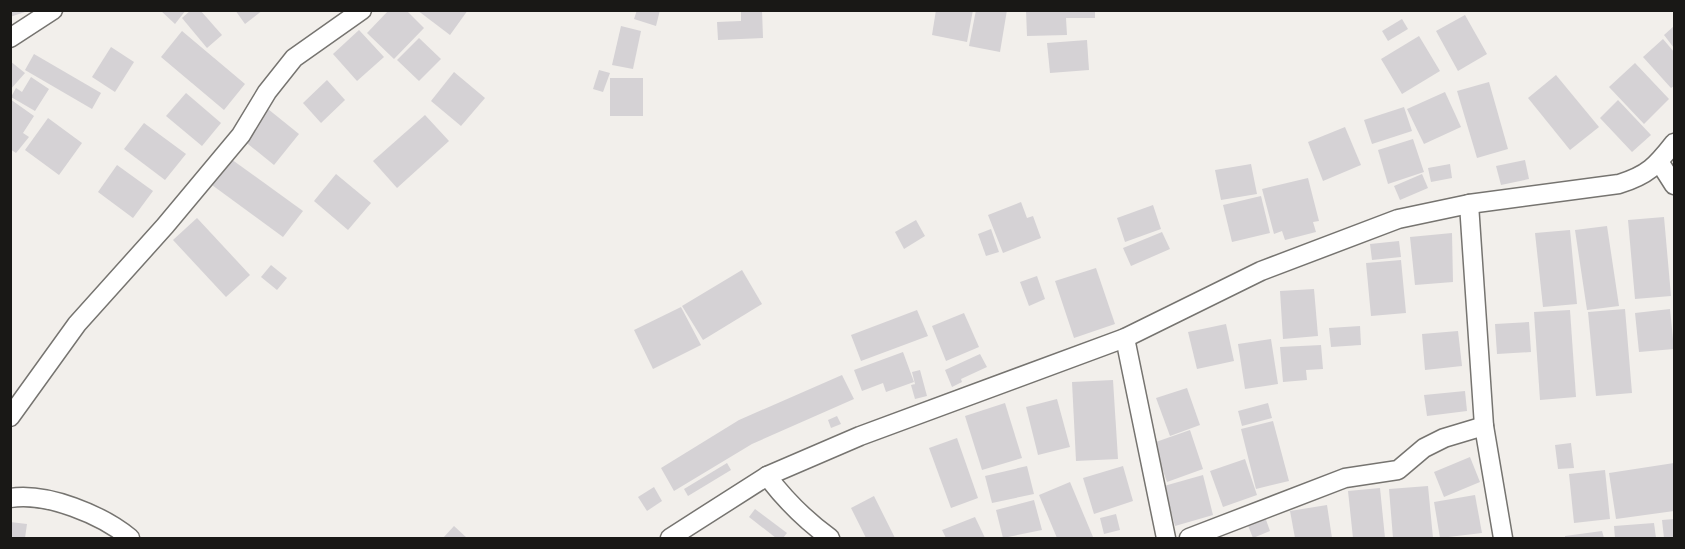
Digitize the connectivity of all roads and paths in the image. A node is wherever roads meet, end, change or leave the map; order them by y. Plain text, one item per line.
1 (53, 10) edge
2 (362, 10) edge
3 (10, 38) edge
4 (1674, 143) edge
5 (1660, 163) junction
6 (1674, 185) edge
7 (1469, 204) junction
8 (1125, 338) junction
9 (10, 417) edge
10 (1484, 426) junction
11 (767, 476) junction
12 (10, 498) edge
13 (130, 538) edge
14 (669, 538) edge
15 (830, 538) edge
16 (1166, 538) edge
17 (1189, 538) edge
18 (1503, 538) edge

1 - 3 street
2 - 9 street
4 - 5 street
5 - 6 street
5 - 7 street
7 - 8 street
7 - 10 street
8 - 11 street
8 - 16 street
10 - 17 street
10 - 18 street
11 - 14 street
11 - 15 street
12 - 13 street

